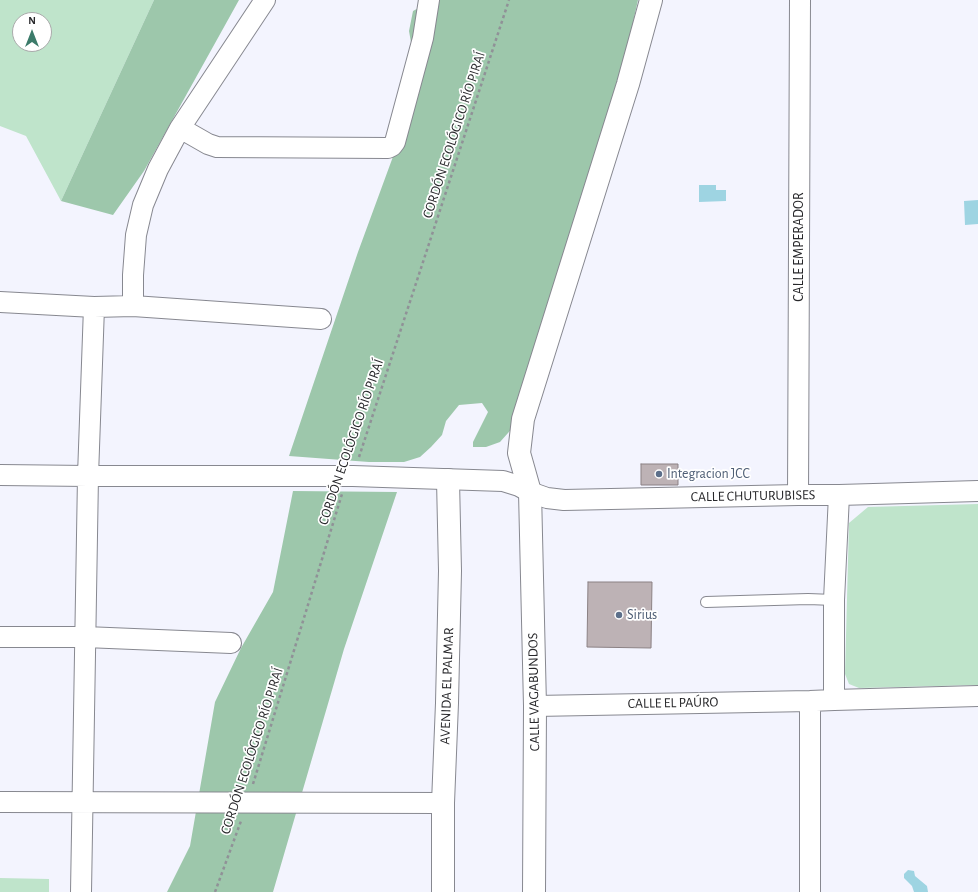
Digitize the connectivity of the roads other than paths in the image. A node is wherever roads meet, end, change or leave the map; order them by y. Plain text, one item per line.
1 (265, 0) edge
2 (429, 0) edge
3 (651, 0) edge
4 (800, 0) edge
5 (180, 128) junction
6 (0, 302) edge
7 (133, 306) junction
8 (94, 307) junction
9 (321, 319) dead end
10 (0, 475) edge
11 (88, 476) junction
12 (448, 480) junction
13 (978, 491) edge
14 (530, 492) junction
15 (798, 495) junction
16 (839, 495) junction
17 (834, 600) junction
18 (706, 602) dead end
19 (0, 637) edge
20 (85, 637) junction
21 (231, 643) dead end
22 (978, 696) edge
23 (834, 700) junction
24 (810, 701) junction
25 (535, 706) junction
26 (0, 802) edge
27 (82, 802) junction
28 (443, 803) junction
29 (81, 892) edge
30 (443, 892) edge
31 (534, 892) edge
32 (810, 892) edge

1 - 5 street
2 - 5 street
3 - 14 street, CALLE VAGABUNDOS
4 - 15 street, CALLE EMPERADOR
5 - 7 street
6 - 8 street
7 - 8 street
7 - 9 street
8 - 11 street
10 - 11 street, CALLE CHUTURUBISES
11 - 12 street, CALLE CHUTURUBISES
11 - 20 street
12 - 14 street, CALLE CHUTURUBISES
12 - 28 street, AVENIDA EL PALMAR
13 - 16 street, CALLE CHUTURUBISES
14 - 15 street, CALLE CHUTURUBISES
14 - 25 street, CALLE VAGABUNDOS
15 - 16 street, CALLE CHUTURUBISES
16 - 17 street
17 - 18 lane
17 - 23 street
19 - 20 street
20 - 21 street
20 - 27 street
22 - 23 street, CALLE EL PAÚRO
23 - 24 street, CALLE EL PAÚRO
24 - 25 street, CALLE EL PAÚRO
24 - 32 street
25 - 31 street, CALLE VAGABUNDOS
26 - 27 street
27 - 28 street
27 - 29 street
28 - 30 street, AVENIDA EL PALMAR

